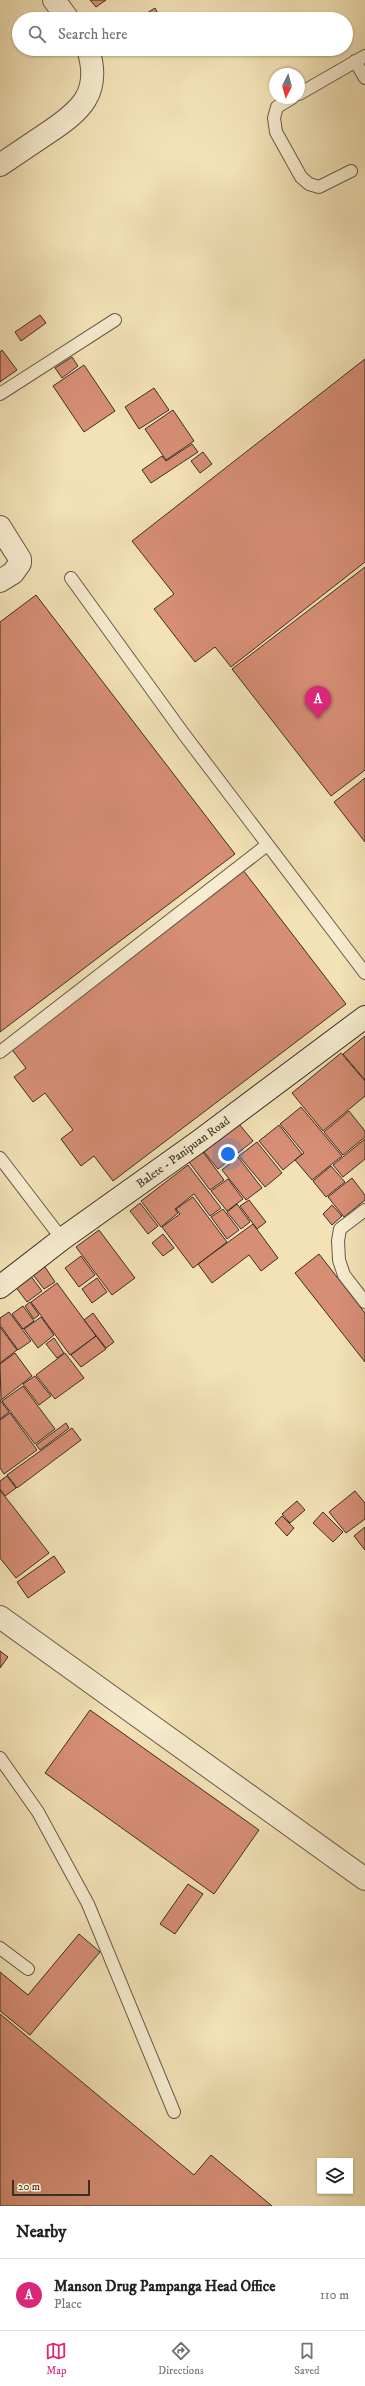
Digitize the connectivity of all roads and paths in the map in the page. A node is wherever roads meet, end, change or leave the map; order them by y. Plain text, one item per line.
1 (54, 0) edge
2 (63, 12) edge
3 (90, 56) edge
4 (360, 59) edge
5 (365, 78) edge
6 (305, 91) edge
7 (281, 104) edge
8 (0, 165) edge
9 (351, 170) dead end
10 (115, 320) dead end
11 (0, 394) edge
12 (0, 527) edge
13 (71, 578) dead end
14 (0, 581) edge
15 (267, 844) junction
16 (365, 973) edge
17 (365, 1018) edge
18 (0, 1052) edge
19 (0, 1158) edge
20 (365, 1210) edge
21 (62, 1239) junction
22 (0, 1287) edge
23 (365, 1302) edge
24 (0, 1616) edge
25 (0, 1758) edge
26 (365, 1879) edge
27 (0, 1948) edge
28 (28, 1969) dead end
29 (174, 2112) dead end

1 - 2 street
3 - 8 street
4 - 5 lane
4 - 6 lane
7 - 9 lane
10 - 11 lane
12 - 14 street
13 - 15 lane
15 - 16 lane
15 - 18 lane
17 - 21 street, Balete - Panipuan Road
19 - 21 lane
20 - 23 lane
21 - 22 street, Balete - Panipuan Road
24 - 26 street
25 - 29 lane
27 - 28 lane

